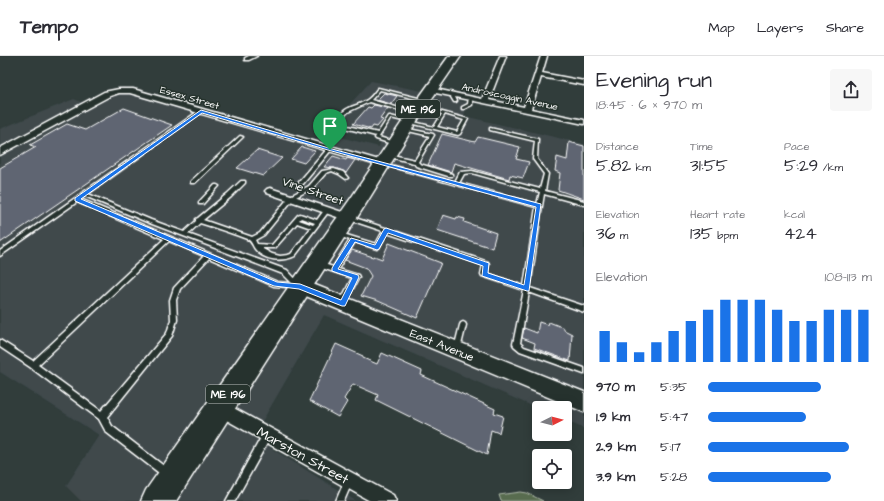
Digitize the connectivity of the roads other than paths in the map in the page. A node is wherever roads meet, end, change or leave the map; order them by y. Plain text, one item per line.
1 (254, 56) edge
2 (455, 56) edge
3 (503, 56) edge
4 (544, 56) edge
5 (247, 59) dead end
6 (538, 74) junction
7 (584, 83) edge
8 (470, 98) junction
9 (456, 100) junction
10 (369, 101) junction
11 (485, 101) junction
12 (463, 108) junction
13 (417, 110) junction
14 (527, 110) junction
15 (201, 111) junction
16 (444, 113) junction
17 (458, 117) junction
18 (584, 122) edge
19 (428, 126) junction
20 (435, 128) junction
21 (491, 129) dead end
22 (423, 133) junction
23 (379, 135) junction
24 (241, 137) dead end
25 (330, 150) junction
26 (0, 152) edge
27 (389, 154) junction
28 (416, 162) junction
29 (450, 175) dead end
30 (346, 178) dead end
31 (193, 182) dead end
32 (242, 182) dead end
33 (301, 183) dead end
34 (456, 184) junction
35 (218, 186) dead end
36 (270, 191) dead end
37 (542, 191) junction
38 (85, 194) junction
39 (292, 198) junction
40 (77, 200) junction
41 (584, 203) edge
42 (201, 204) dead end
43 (539, 206) junction
44 (327, 210) junction
45 (347, 217) junction
46 (198, 220) junction
47 (149, 221) junction
48 (296, 221) junction
49 (318, 222) junction
50 (143, 226) junction
51 (314, 227) junction
52 (386, 230) junction
53 (185, 234) junction
54 (345, 236) junction
55 (169, 238) junction
56 (252, 240) junction
57 (256, 246) junction
58 (0, 254) edge
59 (209, 255) junction
60 (316, 264) junction
61 (334, 270) junction
62 (300, 286) junction
63 (527, 289) junction
64 (342, 304) junction
65 (584, 309) edge
66 (463, 325) dead end
67 (0, 343) edge
68 (456, 350) junction
69 (33, 365) junction
70 (584, 371) edge
71 (584, 402) edge
72 (219, 408) junction
73 (102, 416) junction
74 (267, 435) junction
75 (172, 478) junction
76 (349, 480) junction
77 (157, 501) edge
78 (230, 501) edge
79 (340, 501) edge
80 (387, 501) edge

1 - 5 street
2 - 13 highway, ME 196
3 - 11 street
4 - 6 street
6 - 7 street
6 - 14 street
8 - 9 street, Androscoggin Avenue
8 - 11 street, Androscoggin Avenue
8 - 12 lane
9 - 12 lane
9 - 13 street, Androscoggin Avenue
10 - 13 lane
10 - 13 lane
10 - 23 lane
11 - 14 street, Androscoggin Avenue
12 - 17 lane
13 - 16 lane
13 - 19 lane
13 - 22 lane
13 - 23 lane
13 - 27 highway, ME 196
14 - 18 street, Androscoggin Avenue
15 - 25 street, Essex Street
15 - 26 street, Essex Street
15 - 38 lane
16 - 17 lane
16 - 20 lane
17 - 20 lane
19 - 20 lane
19 - 22 lane
21 - 37 lane
22 - 28 lane
23 - 27 lane
24 - 31 lane
25 - 27 street, Essex Street
25 - 33 lane
27 - 28 lane
27 - 34 lane
27 - 45 highway, ME 196
28 - 29 lane
30 - 39 lane
32 - 46 lane
34 - 37 lane
34 - 43 lane
35 - 42 lane
36 - 39 street, Vine Street
37 - 41 lane
37 - 43 lane
38 - 40 lane
38 - 47 lane
39 - 44 street, Vine Street
39 - 56 lane
40 - 50 lane
40 - 58 lane
43 - 63 lane
44 - 45 street, Vine Street
44 - 49 lane
45 - 52 lane
45 - 54 highway, ME 196
46 - 53 lane
46 - 56 lane
47 - 50 lane
47 - 53 lane
48 - 49 lane
48 - 51 lane
48 - 57 lane
49 - 51 lane
50 - 55 lane
51 - 57 lane
52 - 54 lane
52 - 63 lane
53 - 62 lane
54 - 60 highway, ME 196
54 - 61 lane
55 - 59 lane
55 - 69 lane
56 - 57 lane
59 - 62 lane
59 - 73 lane
60 - 61 lane
60 - 62 highway, ME 196
61 - 64 lane
62 - 64 main road, East Avenue
62 - 72 highway, ME 196
63 - 65 lane
63 - 70 lane
64 - 68 main road, East Avenue
66 - 68 lane
67 - 69 lane
68 - 71 main road, East Avenue
69 - 73 lane
72 - 74 street, Marston Street
72 - 75 highway, ME 196
73 - 75 lane
74 - 76 street, Marston Street
74 - 78 lane
75 - 77 highway, ME 196
76 - 79 lane
76 - 80 street, Marston Street

